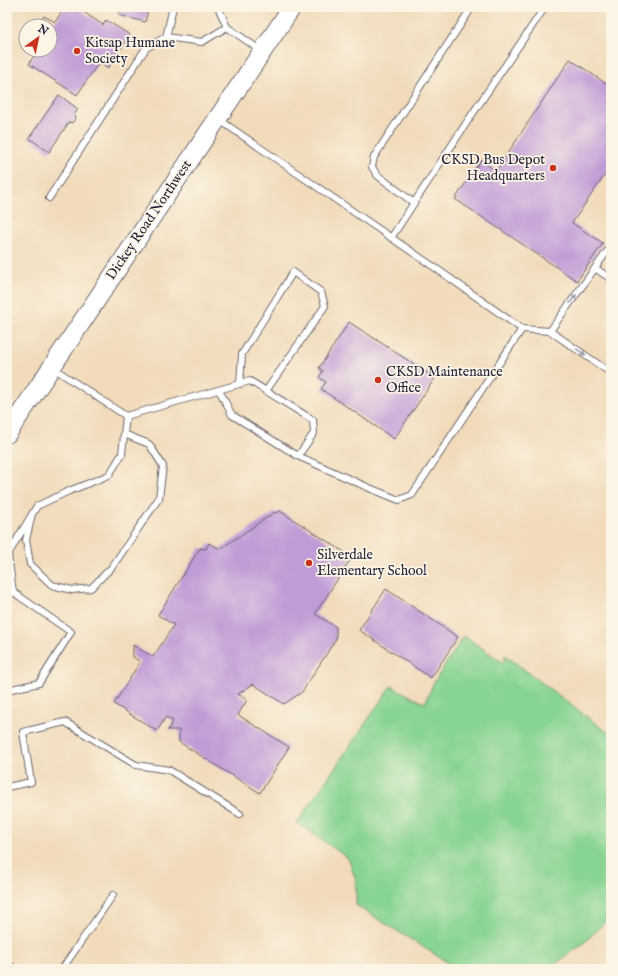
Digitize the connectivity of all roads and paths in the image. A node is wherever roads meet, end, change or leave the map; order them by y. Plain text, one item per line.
1 (173, 7) edge
2 (218, 7) edge
3 (292, 7) edge
4 (472, 7) edge
5 (544, 7) edge
6 (227, 27) junction
7 (166, 37) junction
8 (262, 51) junction
9 (217, 119) junction
10 (49, 198) dead end
11 (414, 202) junction
12 (392, 238) junction
13 (611, 246) edge
14 (596, 268) junction
15 (611, 279) edge
16 (522, 329) junction
17 (550, 331) junction
18 (51, 367) junction
19 (611, 373) edge
20 (240, 384) junction
21 (219, 390) junction
22 (266, 391) junction
23 (126, 416) junction
24 (7, 434) edge
25 (124, 434) junction
26 (298, 456) junction
27 (32, 514) junction
28 (7, 556) edge
29 (10, 592) edge
30 (7, 690) edge
31 (7, 787) edge
32 (240, 814) dead end
33 (113, 895) dead end
34 (62, 969) edge

1 - 7 lane
2 - 6 lane
3 - 8 street, Dickey Road Northwest
4 - 11 lane
5 - 11 lane
6 - 7 lane
6 - 8 lane
7 - 10 lane
8 - 9 street, Dickey Road Northwest
9 - 12 lane
9 - 18 street, Dickey Road Northwest
11 - 12 lane
12 - 16 lane
13 - 14 lane
14 - 15 lane
17 -> 14 lane
16 - 17 lane
16 - 26 lane
17 -> 19 lane
18 - 23 lane
18 - 24 street, Dickey Road Northwest
20 - 21 lane
20 - 22 lane
20 - 22 lane
21 - 23 lane
21 - 26 lane
22 - 26 lane
23 - 25 lane
25 - 27 lane
25 - 27 lane
27 - 28 lane
28 - 29 lane
29 - 30 lane
31 - 32 lane
33 - 34 lane

